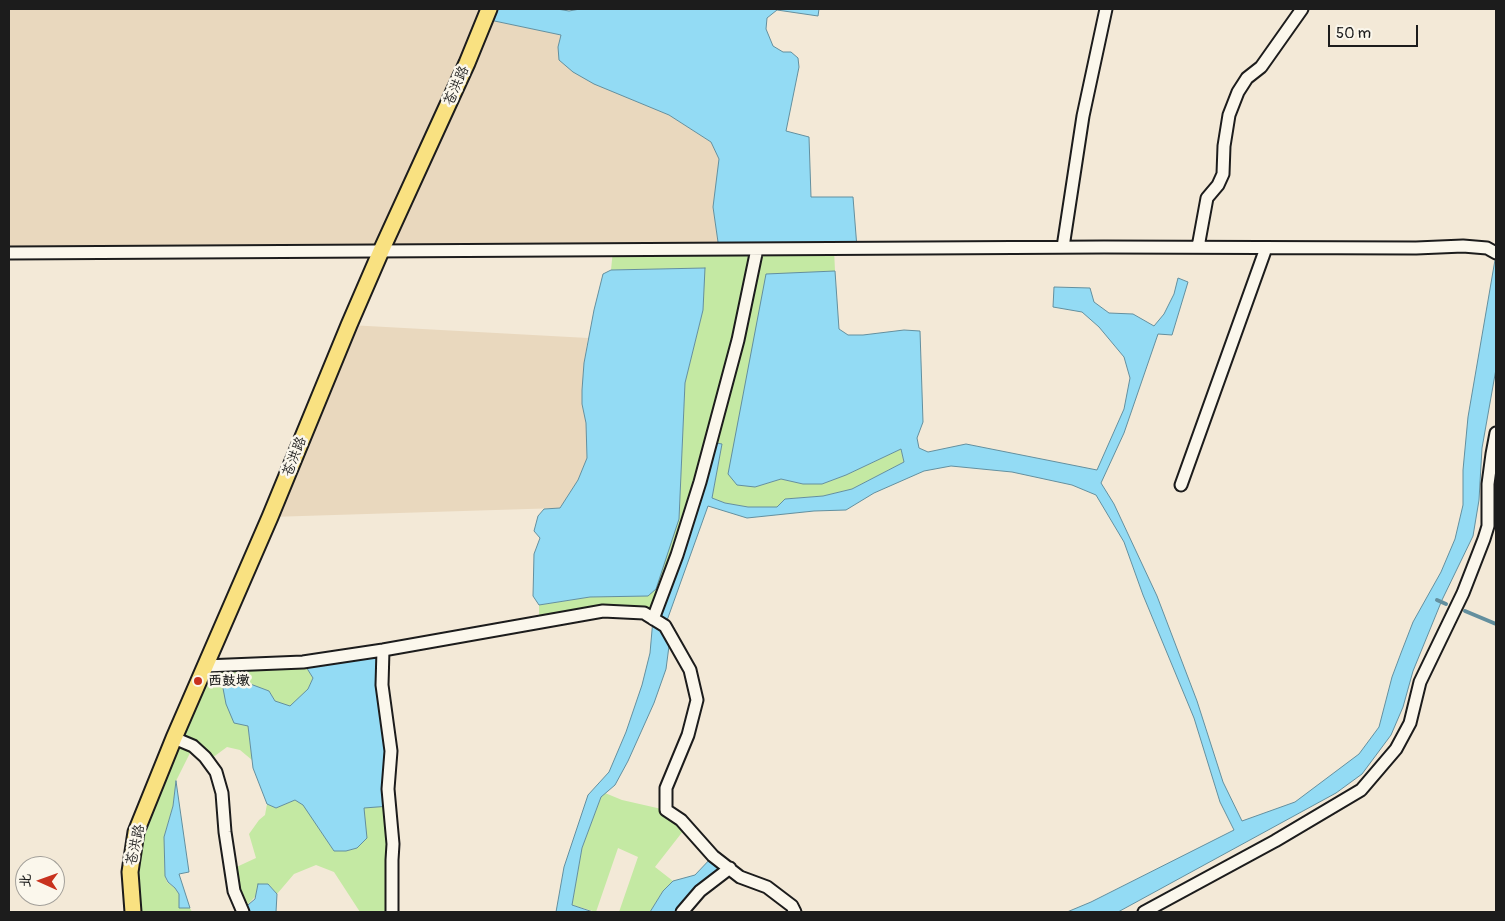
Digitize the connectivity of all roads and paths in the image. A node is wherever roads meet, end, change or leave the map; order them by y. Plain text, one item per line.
1 (490, 9) edge
2 (1106, 9) edge
3 (1302, 9) edge
4 (1063, 247) junction
5 (1198, 247) junction
6 (1266, 248) junction
7 (757, 249) junction
8 (383, 251) junction
9 (1496, 253) edge
10 (9, 254) edge
11 (1496, 433) edge
12 (1181, 485) dead end
13 (653, 619) junction
14 (383, 650) junction
15 (208, 666) junction
16 (176, 739) junction
17 (730, 868) junction
18 (133, 912) edge
19 (137, 912) edge
20 (243, 912) edge
21 (392, 912) edge
22 (682, 912) edge
23 (795, 912) edge
24 (1144, 912) edge

1 - 8 main road, 苍洪路
2 - 4 street
3 - 5 street
4 - 5 street
4 - 7 street
5 - 6 street
6 - 9 street
6 - 12 street
7 - 8 street
7 - 13 street
8 - 10 street
8 - 15 main road, 苍洪路
11 - 24 street
13 - 14 street
13 - 17 street
14 - 15 street
14 - 21 street
15 - 16 main road, 苍洪路
16 - 18 main road, 苍洪路
16 - 19 main road
16 - 20 street
17 - 22 street
17 - 23 street

